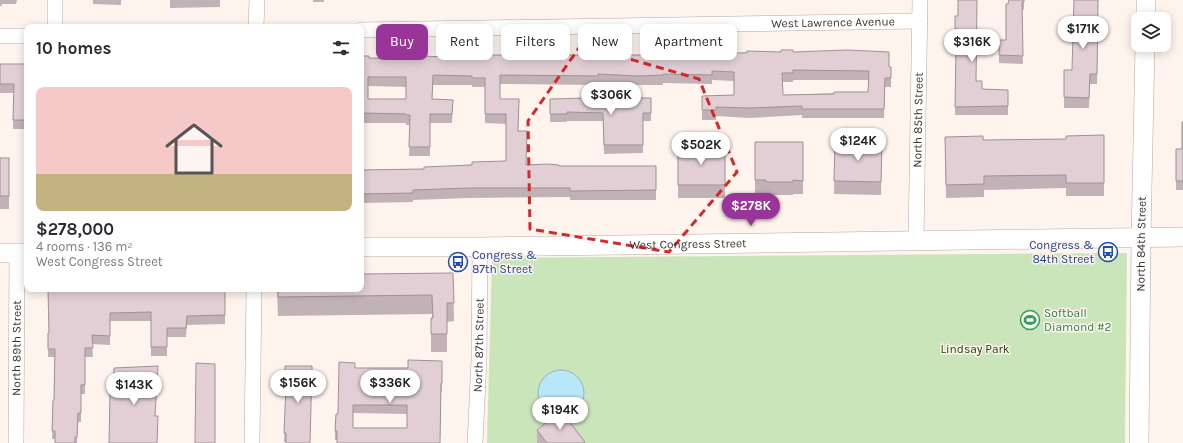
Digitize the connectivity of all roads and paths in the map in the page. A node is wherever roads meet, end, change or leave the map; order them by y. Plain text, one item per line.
1 (55, 0) edge
2 (257, 0) edge
3 (920, 0) edge
4 (1146, 0) edge
5 (1146, 12) edge
6 (920, 21) junction
7 (55, 24) edge
8 (256, 24) edge
9 (364, 30) edge
10 (0, 36) edge
11 (24, 36) edge
12 (1145, 52) edge
13 (1183, 237) edge
14 (1141, 238) junction
15 (916, 240) junction
16 (364, 247) edge
17 (480, 247) junction
18 (15, 253) edge
19 (254, 292) edge
20 (16, 443) edge
21 (252, 443) edge
22 (475, 443) edge
23 (1139, 443) edge

1 - 7 street
2 - 8 street
3 - 6 street, North 85th Street
4 - 5 street
6 - 9 street, West Lawrence Avenue
6 - 15 street, North 85th Street
10 - 11 street
12 - 14 street, North 84th Street
13 - 14 street, West Congress Street
14 - 15 street, West Congress Street
14 - 23 street, North 84th Street
15 - 17 street, West Congress Street
16 - 17 street, West Congress Street
17 - 22 street, North 87th Street
18 - 20 street, North 89th Street
19 - 21 street

